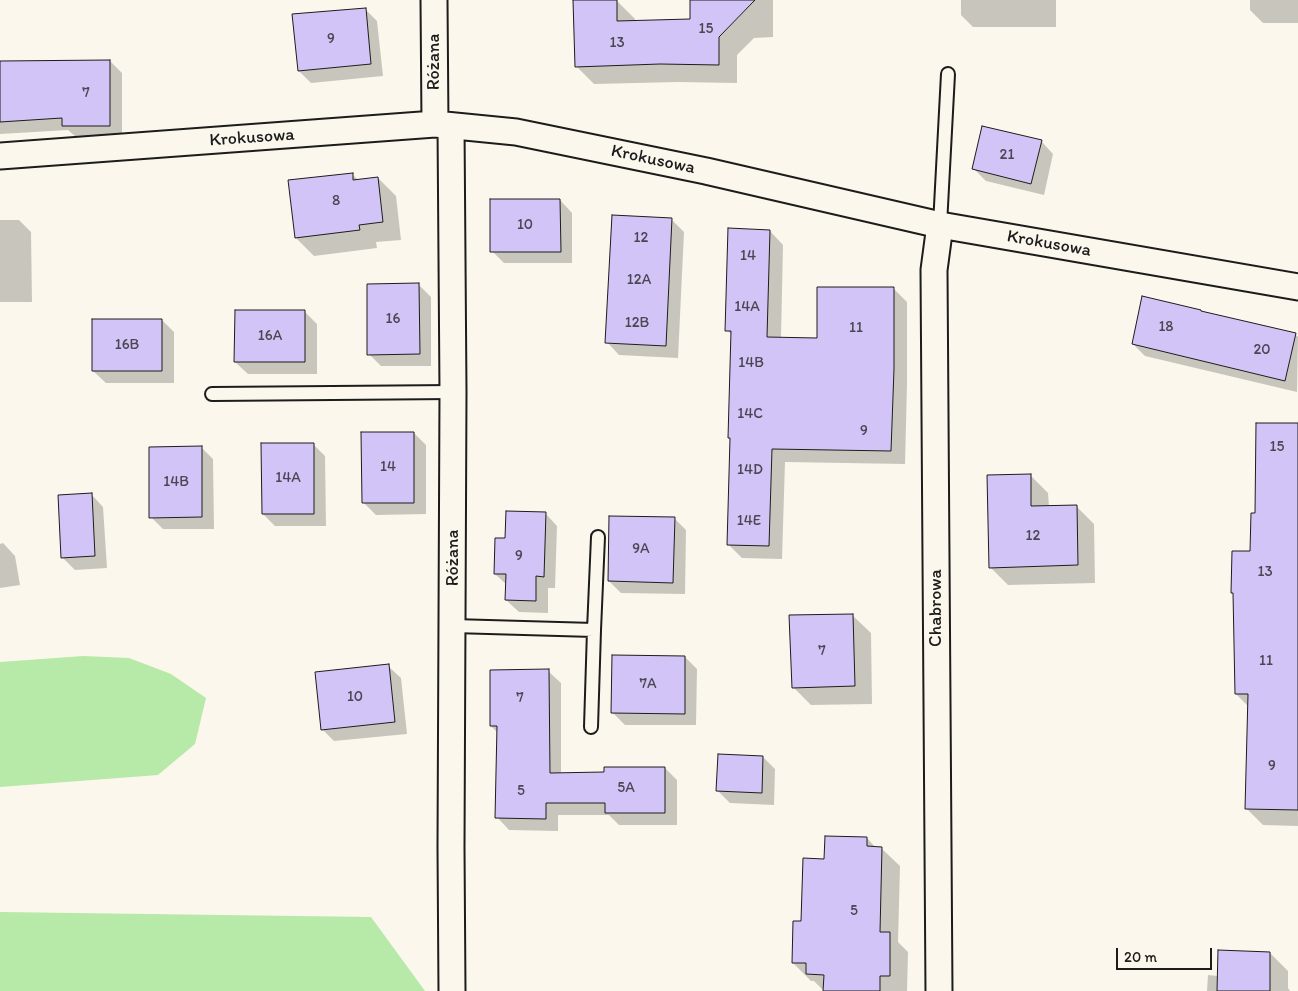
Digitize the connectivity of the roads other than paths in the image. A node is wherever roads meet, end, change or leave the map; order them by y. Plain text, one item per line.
1 (434, 0) edge
2 (948, 74) dead end
3 (443, 125) junction
4 (0, 156) edge
5 (940, 225) junction
6 (1298, 287) edge
7 (454, 392) junction
8 (212, 394) dead end
9 (598, 537) dead end
10 (453, 626) junction
11 (594, 630) junction
12 (591, 727) dead end
13 (452, 991) edge
14 (939, 991) edge

1 - 3 street, Różana
2 - 5 lane
3 - 4 street, Krokusowa
3 - 5 street, Krokusowa
3 - 7 street, Różana
5 - 6 street, Krokusowa
5 - 14 street, Chabrowa
7 - 8 lane
7 - 10 street, Różana
9 - 11 lane
10 - 11 lane
10 - 13 street, Różana
11 - 12 lane

